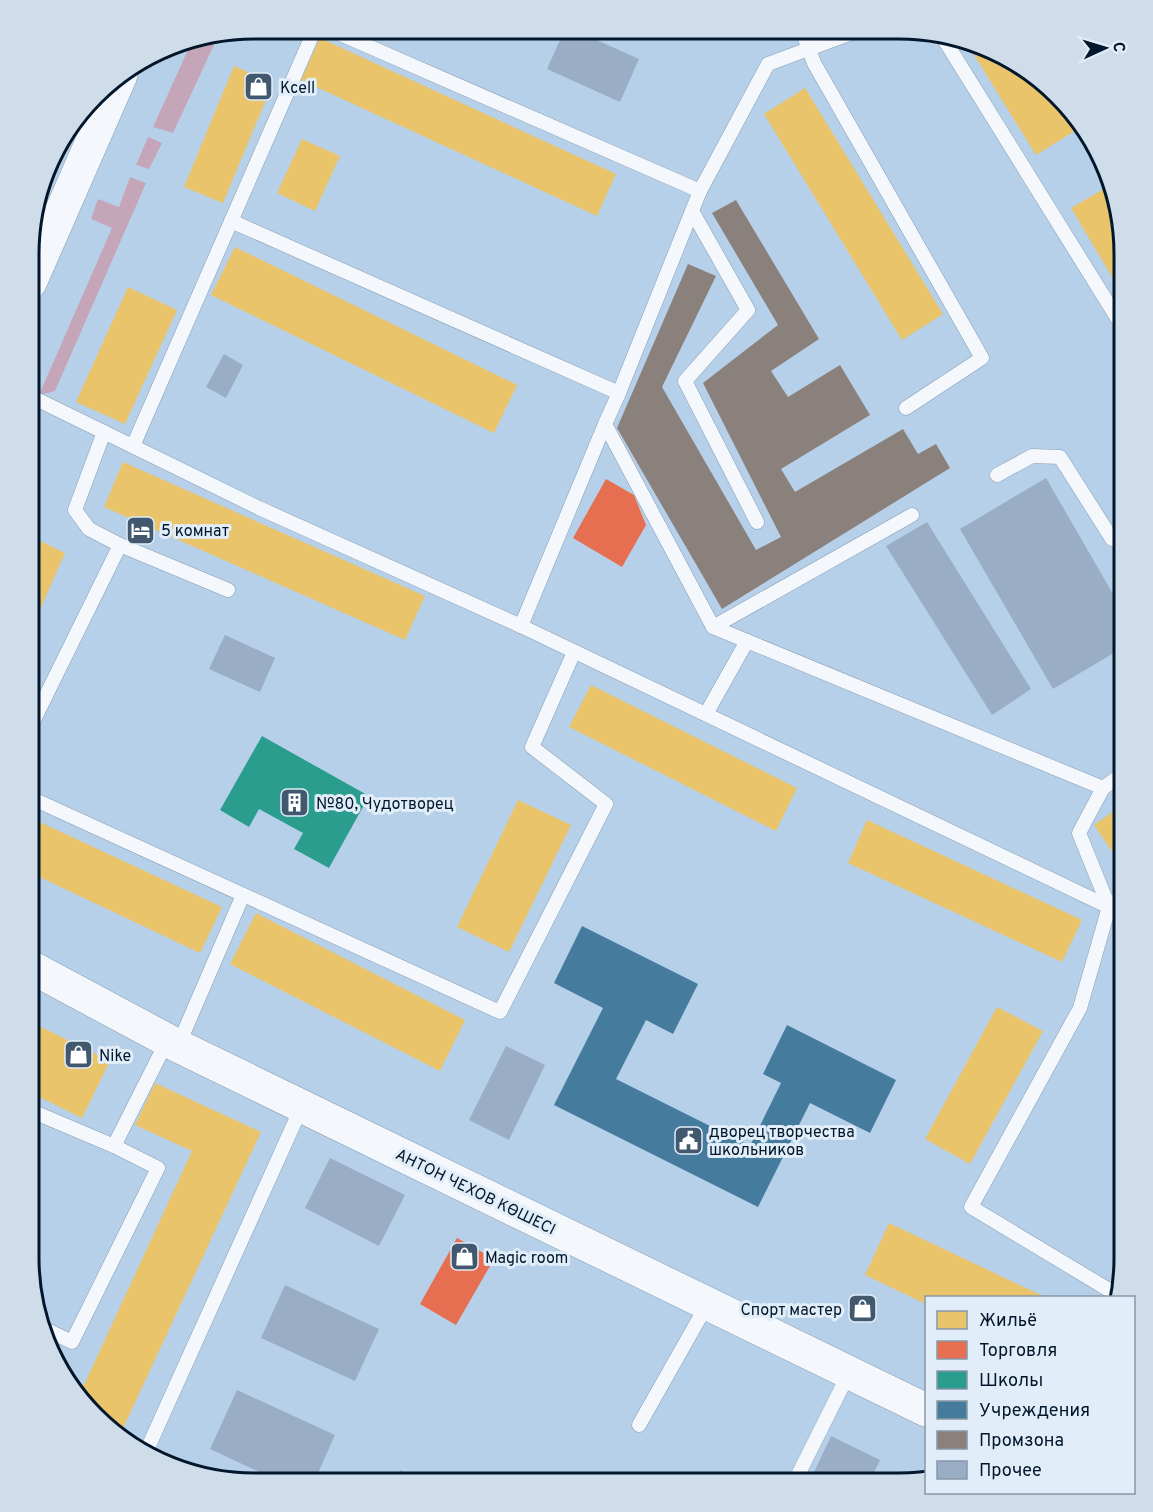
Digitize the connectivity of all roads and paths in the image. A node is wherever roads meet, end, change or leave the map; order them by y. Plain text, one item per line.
1 (311, 39) edge
2 (352, 39) edge
3 (805, 39) edge
4 (834, 39) edge
5 (947, 44) edge
6 (808, 48) junction
7 (114, 90) edge
8 (700, 191) junction
9 (692, 212) junction
10 (231, 221) junction
11 (39, 262) edge
12 (1114, 313) edge
13 (619, 393) junction
14 (39, 400) edge
15 (906, 408) dead end
16 (605, 424) junction
17 (104, 432) junction
18 (133, 446) junction
19 (997, 475) dead end
20 (912, 515) dead end
21 (757, 522) dead end
22 (1114, 538) edge
23 (120, 545) junction
24 (228, 590) dead end
25 (521, 626) junction
26 (713, 627) junction
27 (747, 641) junction
28 (574, 651) junction
29 (39, 710) edge
30 (706, 714) junction
31 (1114, 780) edge
32 (1103, 788) junction
33 (39, 802) edge
34 (243, 895) junction
35 (1114, 902) edge
36 (1108, 907) junction
37 (39, 971) edge
38 (173, 1043) junction
39 (302, 1106) junction
40 (39, 1114) edge
41 (114, 1146) junction
42 (1111, 1291) edge
43 (708, 1303) junction
44 (52, 1332) edge
45 (849, 1373) junction
46 (925, 1409) edge
47 (639, 1425) dead end
48 (149, 1446) edge
49 (799, 1473) edge

1 - 10 lane
2 - 8 lane
3 - 6 lane
4 - 6 lane
5 - 12 lane
6 - 8 lane
6 - 15 lane
7 - 11 street
8 - 9 lane
9 - 13 lane
9 - 21 lane
10 - 13 lane
10 - 18 lane
13 - 16 lane
14 - 17 lane
16 - 25 lane
16 - 26 lane
17 - 18 lane
17 - 23 lane
18 - 25 lane
19 - 22 lane
20 - 26 lane
23 - 24 lane
23 - 29 lane
25 - 28 lane
26 - 27 lane
27 - 30 lane
27 - 32 lane
28 - 30 lane
28 - 34 lane
30 - 36 lane
31 - 32 lane
32 - 36 lane
33 - 34 lane
34 - 38 lane
35 - 36 lane
36 - 42 lane
37 - 38 street, АНТОН ЧЕХОВ КӨШЕСІ
38 - 39 street, АНТОН ЧЕХОВ КӨШЕСІ
38 - 41 lane
39 - 43 street, АНТОН ЧЕХОВ КӨШЕСІ
39 - 48 lane
40 - 41 lane
41 - 44 lane
43 - 45 street, АНТОН ЧЕХОВ КӨШЕСІ
43 - 47 lane
45 - 46 street, АНТОН ЧЕХОВ КӨШЕСІ
45 - 49 lane

